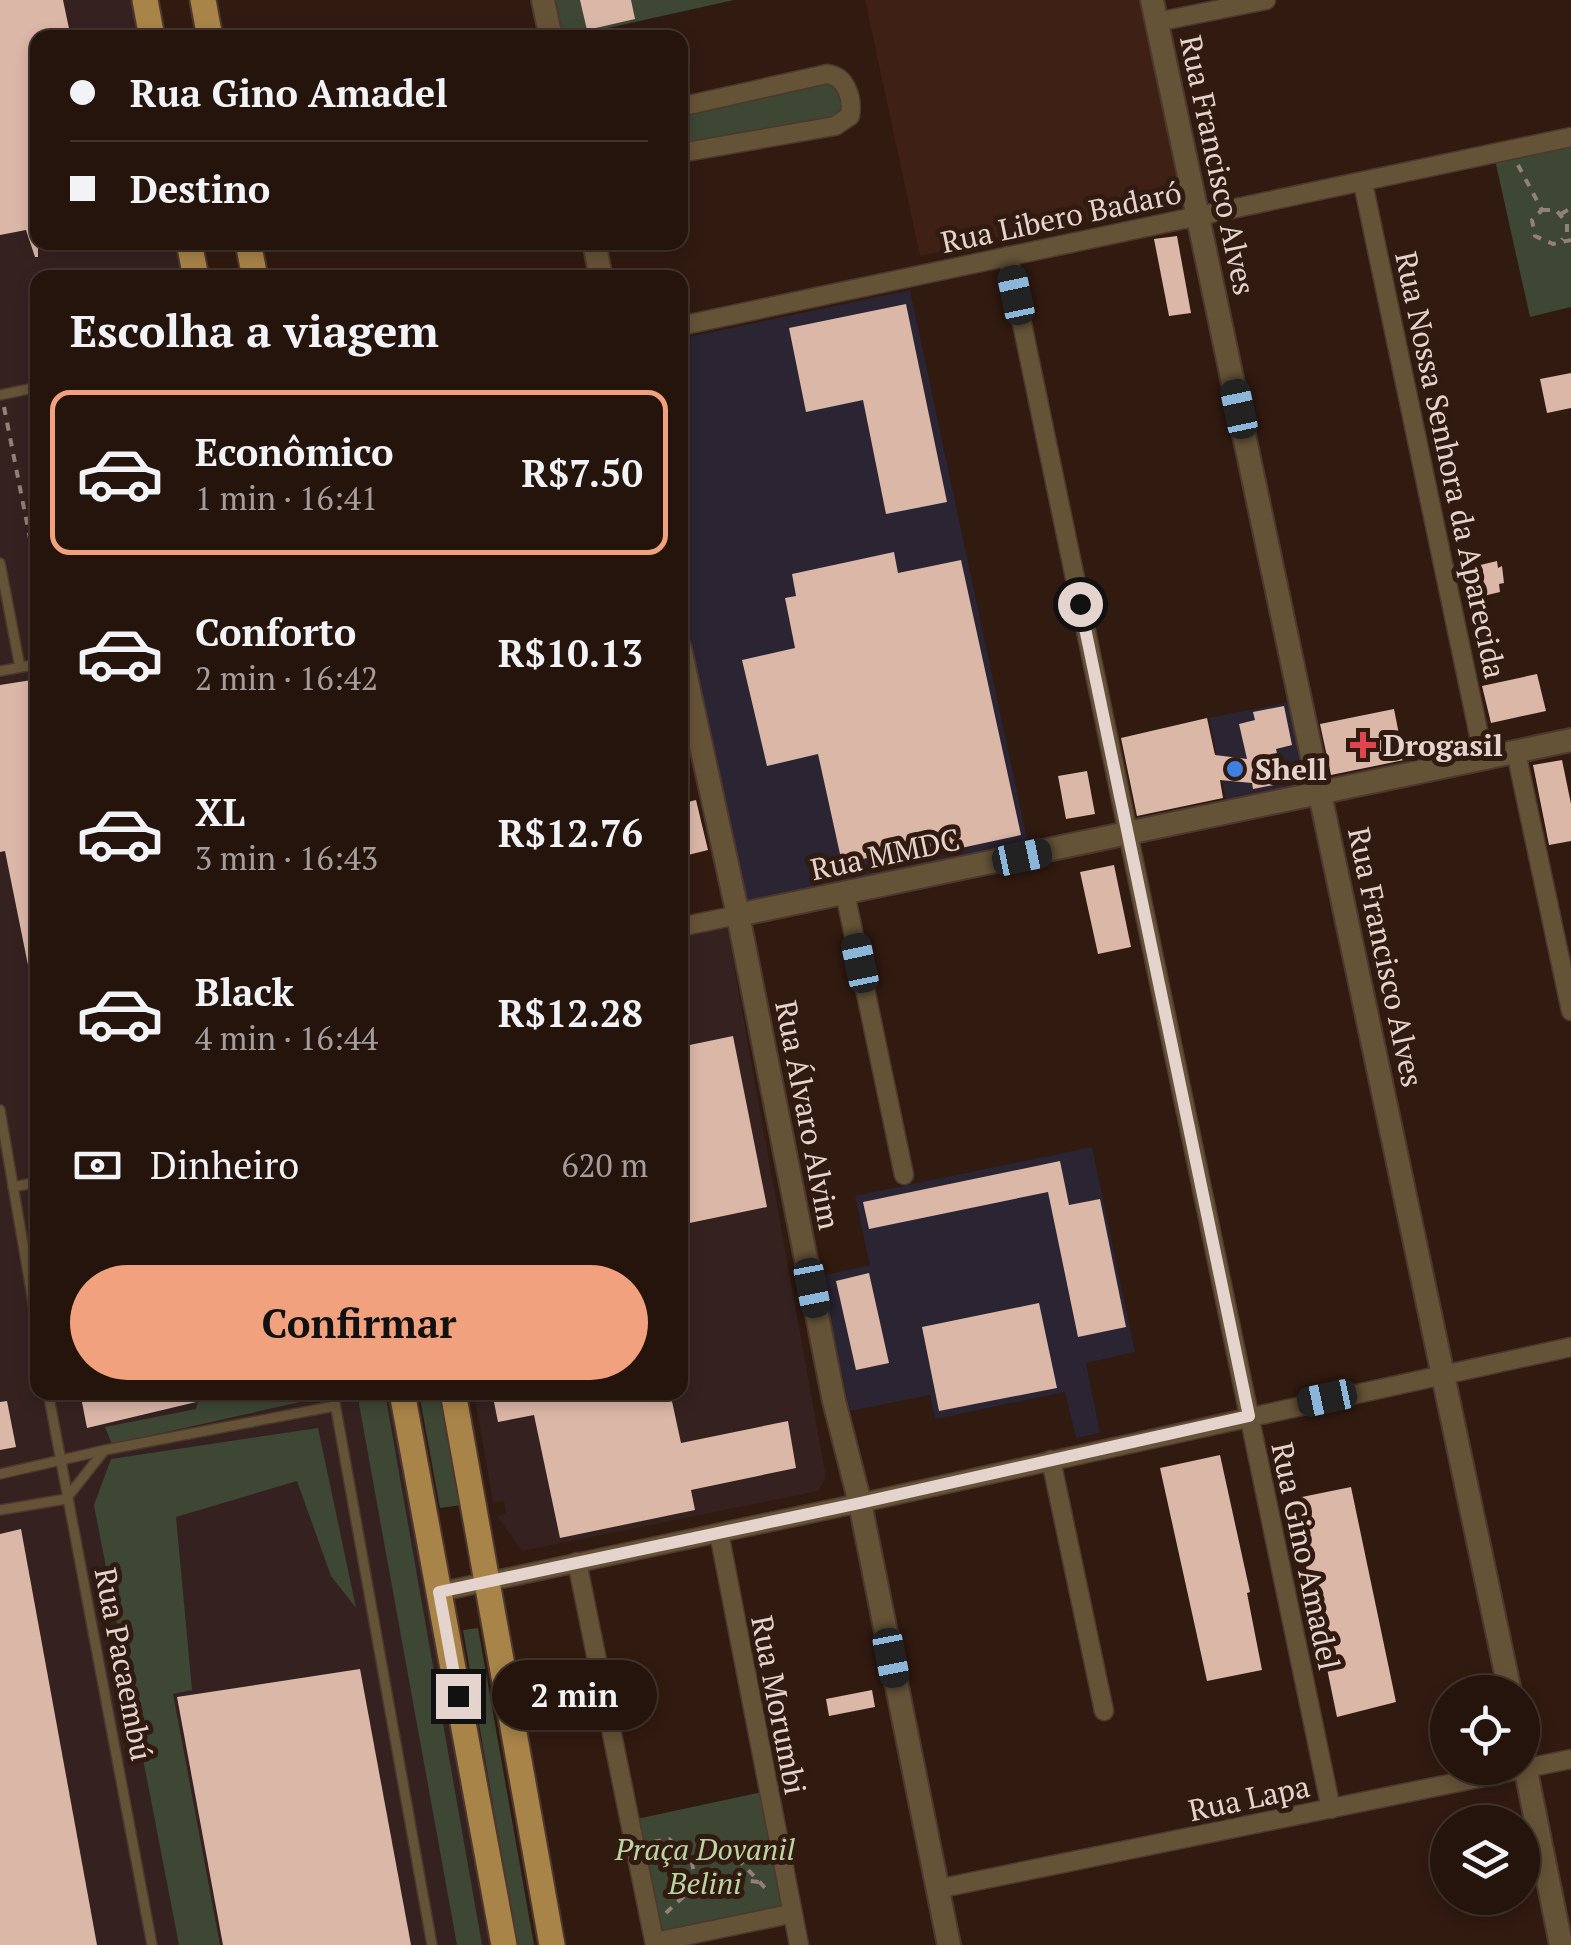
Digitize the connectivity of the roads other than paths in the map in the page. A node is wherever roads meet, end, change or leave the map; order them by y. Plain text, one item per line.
1 (145, 0) edge
2 (203, 0) edge
3 (543, 0) edge
4 (1266, 0) edge
5 (1155, 11) edge
6 (151, 30) edge
7 (209, 30) edge
8 (549, 30) edge
9 (688, 105) edge
10 (1571, 137) edge
11 (688, 152) edge
12 (1363, 183) junction
13 (1199, 216) junction
14 (1008, 256) junction
15 (688, 324) edge
16 (30, 389) edge
17 (1, 395) edge
18 (0, 564) edge
19 (30, 665) edge
20 (20, 667) junction
21 (0, 671) edge
22 (688, 686) edge
23 (1571, 740) edge
24 (1516, 752) junction
25 (1484, 759) junction
26 (1320, 795) junction
27 (1128, 835) junction
28 (844, 893) junction
29 (738, 915) junction
30 (688, 925) edge
31 (1571, 1010) edge
32 (0, 1110) edge
33 (904, 1175) dead end
34 (30, 1184) edge
35 (13, 1187) junction
36 (30, 1285) edge
37 (1571, 1347) edge
38 (1444, 1372) junction
39 (49, 1400) edge
40 (334, 1400) edge
41 (403, 1400) edge
42 (454, 1400) edge
43 (335, 1406) junction
44 (1249, 1416) junction
45 (105, 1450) junction
46 (1051, 1460) junction
47 (60, 1462) junction
48 (0, 1474) edge
49 (66, 1498) junction
50 (860, 1503) junction
51 (0, 1510) edge
52 (718, 1533) junction
53 (577, 1562) junction
54 (485, 1582) junction
55 (439, 1592) junction
56 (1506, 1675) edge
57 (1104, 1711) dead end
58 (1571, 1759) edge
59 (1540, 1760) edge
60 (1430, 1784) edge
61 (1529, 1785) edge
62 (1331, 1809) junction
63 (937, 1889) junction
64 (790, 1914) junction
65 (654, 1938) edge
66 (152, 1945) edge
67 (432, 1945) edge
68 (504, 1945) edge
69 (552, 1945) edge
70 (798, 1945) edge
71 (949, 1945) edge
72 (1561, 1945) edge

1 - 6 main road
2 - 7 main road
3 - 8 street
4 - 5 street
5 - 13 street, Rua Francisco Alves
9 - 11 street
10 - 12 street, Rua Libero Badaró
12 - 13 street, Rua Libero Badaró
12 - 25 street, Rua Nossa Senhora da Aparecida
13 - 14 street, Rua Libero Badaró
13 - 26 street, Rua Francisco Alves
14 - 15 street, Rua Libero Badaró
14 - 27 street, Rua Gino Amadel
16 - 17 lane
18 - 20 lane
19 - 20 lane
20 - 21 lane
22 - 29 street, Rua Álvaro Alvim
23 - 24 street, Rua MMDC
24 - 25 street, Rua MMDC
24 - 31 street
25 - 26 street, Rua MMDC
26 - 27 street, Rua MMDC
26 - 38 street, Rua Francisco Alves
27 - 28 street, Rua MMDC
27 - 44 street, Rua Gino Amadel
28 - 29 street, Rua MMDC
28 - 33 street
29 - 30 street, Rua MMDC
29 - 50 street, Rua Álvaro Alvim
32 - 35 lane
34 - 35 lane
35 - 36 lane
37 - 38 street
38 - 44 street
38 - 56 street, Rua Francisco Alves
39 - 47 lane, Rua Pacaembú
40 - 43 lane
41 - 55 main road
42 - 54 main road
43 - 45 lane
43 - 67 lane
44 - 46 street
44 - 62 street, Rua Gino Amadel
45 - 47 lane
45 - 49 lane
46 - 50 street
46 - 57 street
47 - 48 lane
47 - 49 lane, Rua Pacaembú
49 - 51 lane
49 - 66 lane, Rua Pacaembú
50 - 52 street
50 - 63 street, Rua Álvaro Alvim
52 - 53 street
52 - 64 street, Rua Morumbi
53 - 54 street
53 - 65 street
54 - 55 street
54 - 69 main road
55 - 68 main road
58 - 59 street, Rua Lapa
60 - 62 street, Rua Lapa
61 - 72 street
62 - 63 street, Rua Lapa
63 - 71 street, Rua Álvaro Alvim
64 - 65 street
64 - 70 street, Rua Morumbi

